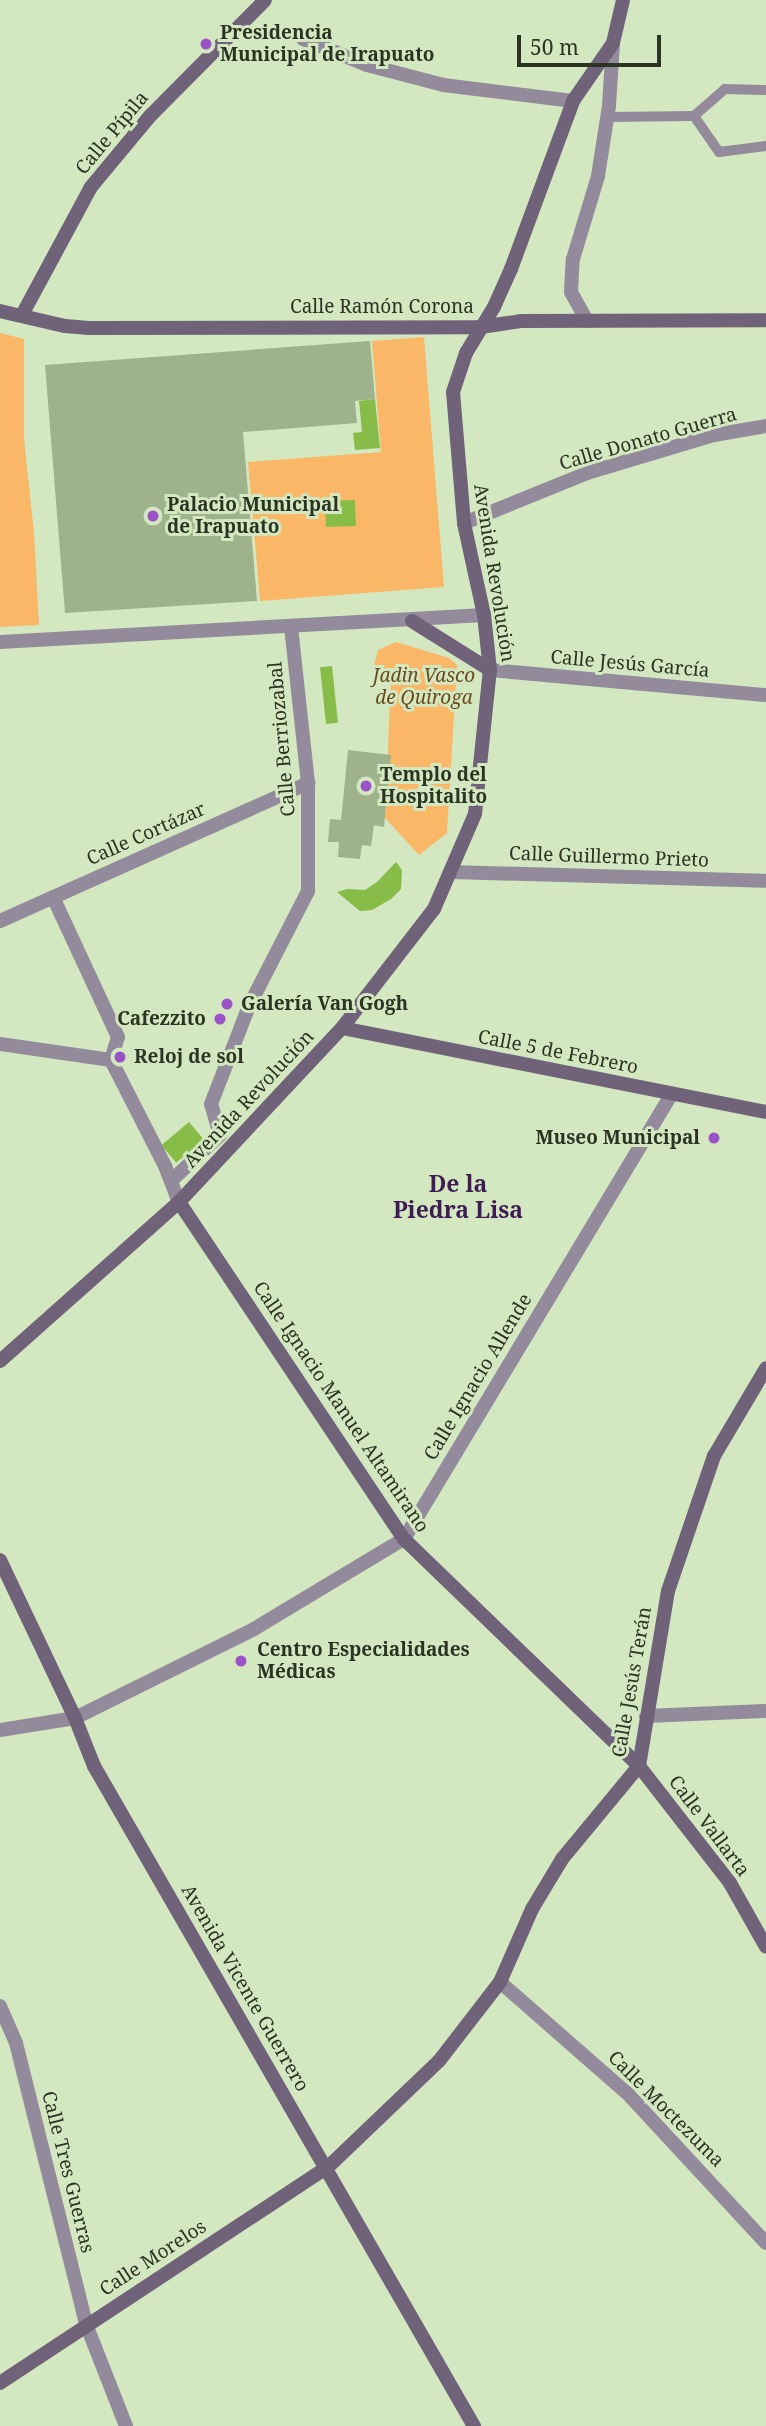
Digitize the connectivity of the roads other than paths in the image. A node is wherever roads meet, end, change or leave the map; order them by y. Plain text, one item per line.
1 (265, 0) edge
2 (623, 0) edge
3 (303, 39) dead end
4 (613, 43) junction
5 (766, 90) edge
6 (573, 101) junction
7 (694, 116) junction
8 (608, 117) junction
9 (766, 146) edge
10 (0, 310) edge
11 (22, 315) junction
12 (766, 320) edge
13 (587, 321) junction
14 (481, 327) junction
15 (766, 426) edge
16 (464, 523) junction
17 (484, 615) junction
18 (412, 621) junction
19 (290, 627) junction
20 (0, 642) edge
21 (490, 670) junction
22 (766, 695) edge
23 (308, 783) junction
24 (451, 872) junction
25 (766, 881) edge
26 (53, 897) junction
27 (0, 921) edge
28 (342, 1028) junction
29 (0, 1044) edge
30 (111, 1060) junction
31 (671, 1094) junction
32 (766, 1112) edge
33 (171, 1181) junction
34 (179, 1202) junction
35 (0, 1360) edge
36 (766, 1368) edge
37 (760, 1387) edge
38 (404, 1539) junction
39 (0, 1560) edge
40 (766, 1711) edge
41 (646, 1716) junction
42 (75, 1718) junction
43 (0, 1730) edge
44 (639, 1766) junction
45 (766, 1947) edge
46 (500, 1982) junction
47 (0, 2006) edge
48 (328, 2167) junction
49 (766, 2243) edge
50 (86, 2324) junction
51 (0, 2383) edge
52 (126, 2426) edge
53 (474, 2426) edge

1 - 11 street, Calle Pípila
2 - 4 street
3 - 6 street
4 - 6 street, Avenida Revolución
4 - 8 street
5 - 7 lane
6 - 14 street, Avenida Revolución
7 - 8 lane
7 - 9 lane
8 - 13 street
10 - 11 street, Calle Ramón Corona
11 - 14 street, Calle Ramón Corona
12 - 13 street, Calle Ramón Corona
13 - 14 street, Calle Ramón Corona
14 - 16 street, Avenida Revolución
15 - 16 street, Calle Donato Guerra
16 - 17 street, Avenida Revolución
17 - 18 street
17 - 21 street, Avenida Revolución
18 - 19 street
18 - 21 street
19 - 20 street
19 - 23 street, Calle Berriozabal
21 - 22 street, Calle Jesús García
21 - 24 street, Avenida Revolución
23 - 26 street, Calle Cortázar
23 - 33 street, Calle Berriozabal
24 - 25 street, Calle Guillermo Prieto
24 - 28 street, Avenida Revolución
26 - 27 street, Calle Cortázar
26 - 30 street
28 - 31 street, Calle 5 de Febrero
28 - 34 street, Avenida Revolución
29 - 30 street
30 - 33 street
31 - 32 street, Calle 5 de Febrero
31 - 38 street, Calle Ignacio Allende
33 - 34 street
34 - 35 street, Avenida Revolución
34 - 38 street, Calle Ignacio Manuel Altamirano
36 - 37 street, Calle Jesús Terán
37 - 41 street, Calle Jesús Terán
38 - 42 street, Calle Ignacio Allende
38 - 44 street, Calle Ignacio Manuel Altamirano
39 - 42 street, Avenida Vicente Guerrero
40 - 41 street
41 - 44 street, Calle Jesús Terán
42 - 43 street, Calle Ignacio Allende
42 - 48 street, Avenida Vicente Guerrero
44 - 45 street, Calle Vallarta
44 - 46 street, Calle Jesús Terán
46 - 48 street, Calle Jesús Terán
46 - 49 street, Calle Moctezuma
47 - 50 street, Calle Tres Guerras
48 - 50 street, Calle Morelos
48 - 53 street, Avenida Vicente Guerrero
50 - 51 street, Calle Morelos
50 - 52 street, Calle Tres Guerras

